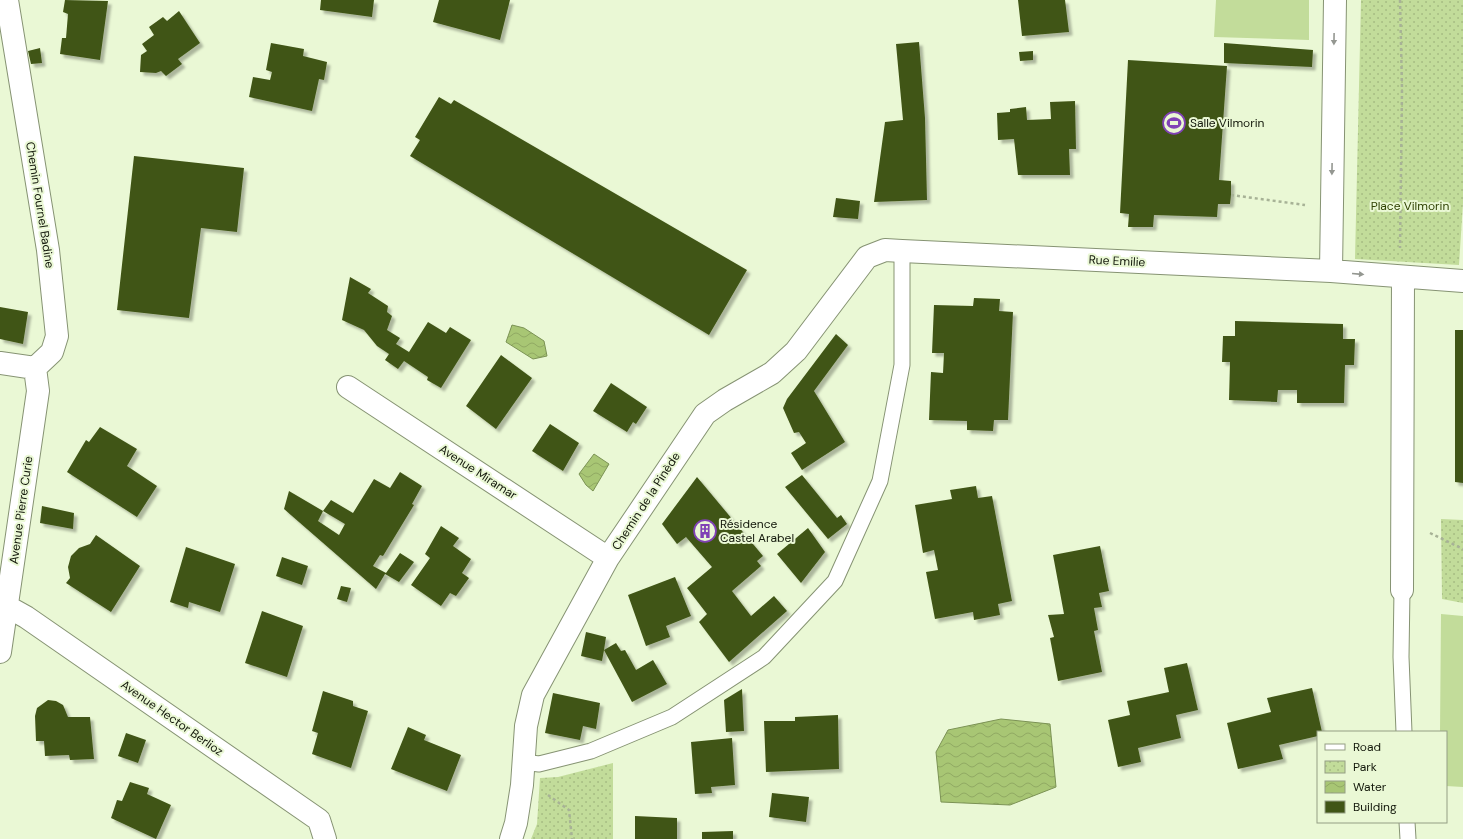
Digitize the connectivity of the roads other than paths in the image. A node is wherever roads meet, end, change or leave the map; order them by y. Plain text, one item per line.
1 (7, 0) edge
2 (1335, 0) edge
3 (902, 251) junction
4 (1331, 271) junction
5 (1403, 277) junction
6 (1463, 281) edge
7 (0, 363) edge
8 (34, 368) junction
9 (348, 387) dead end
10 (608, 558) junction
11 (1402, 590) joint
12 (8, 607) junction
13 (0, 652) edge
14 (1404, 731) edge
15 (523, 762) junction
16 (1407, 823) edge
17 (325, 839) edge
18 (511, 839) edge
19 (1408, 839) edge

1 - 8 street, Chemin Fournel Badine
2 -> 4 street
3 - 4 street, Rue Emilie
3 - 10 street, Chemin de la Pinède
3 - 15 lane
4 -> 5 street
5 - 6 street
5 - 11 street
7 - 8 street
8 - 12 street, Avenue Pierre Curie
9 - 10 street, Avenue Miramar
10 - 15 street, Chemin de la Pinède
11 - 14 lane
12 - 13 street, Avenue Pierre Curie
12 - 17 street, Avenue Hector Berlioz
15 - 18 street, Chemin de la Pinède
16 - 19 lane

